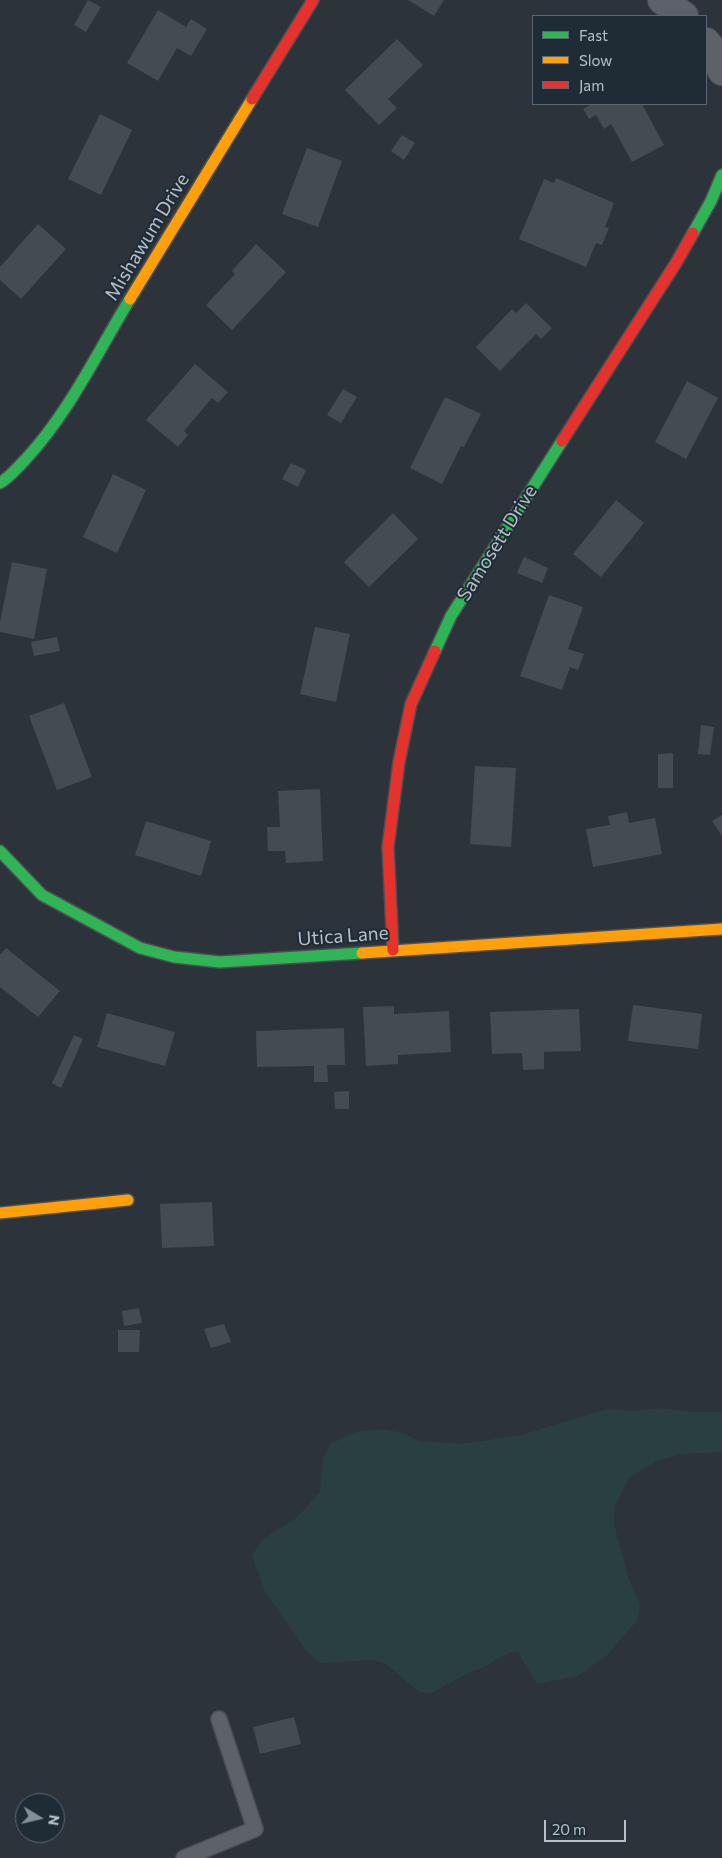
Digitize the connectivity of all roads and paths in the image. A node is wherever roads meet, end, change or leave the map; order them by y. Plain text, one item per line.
1 (313, 0) edge
2 (662, 0) edge
3 (683, 15) edge
4 (707, 43) edge
5 (722, 71) edge
6 (722, 175) edge
7 (0, 482) edge
8 (0, 852) edge
9 (722, 929) edge
10 (393, 950) junction
11 (128, 1200) dead end
12 (0, 1213) edge
13 (219, 1719) dead end
14 (184, 1858) edge

1 - 7 street, Mishawum Drive
2 - 3 street
4 - 5 street
6 - 10 street, Samosett Drive
8 - 10 street, Utica Lane
9 - 10 street, Utica Lane
11 - 12 street
13 - 14 lane

